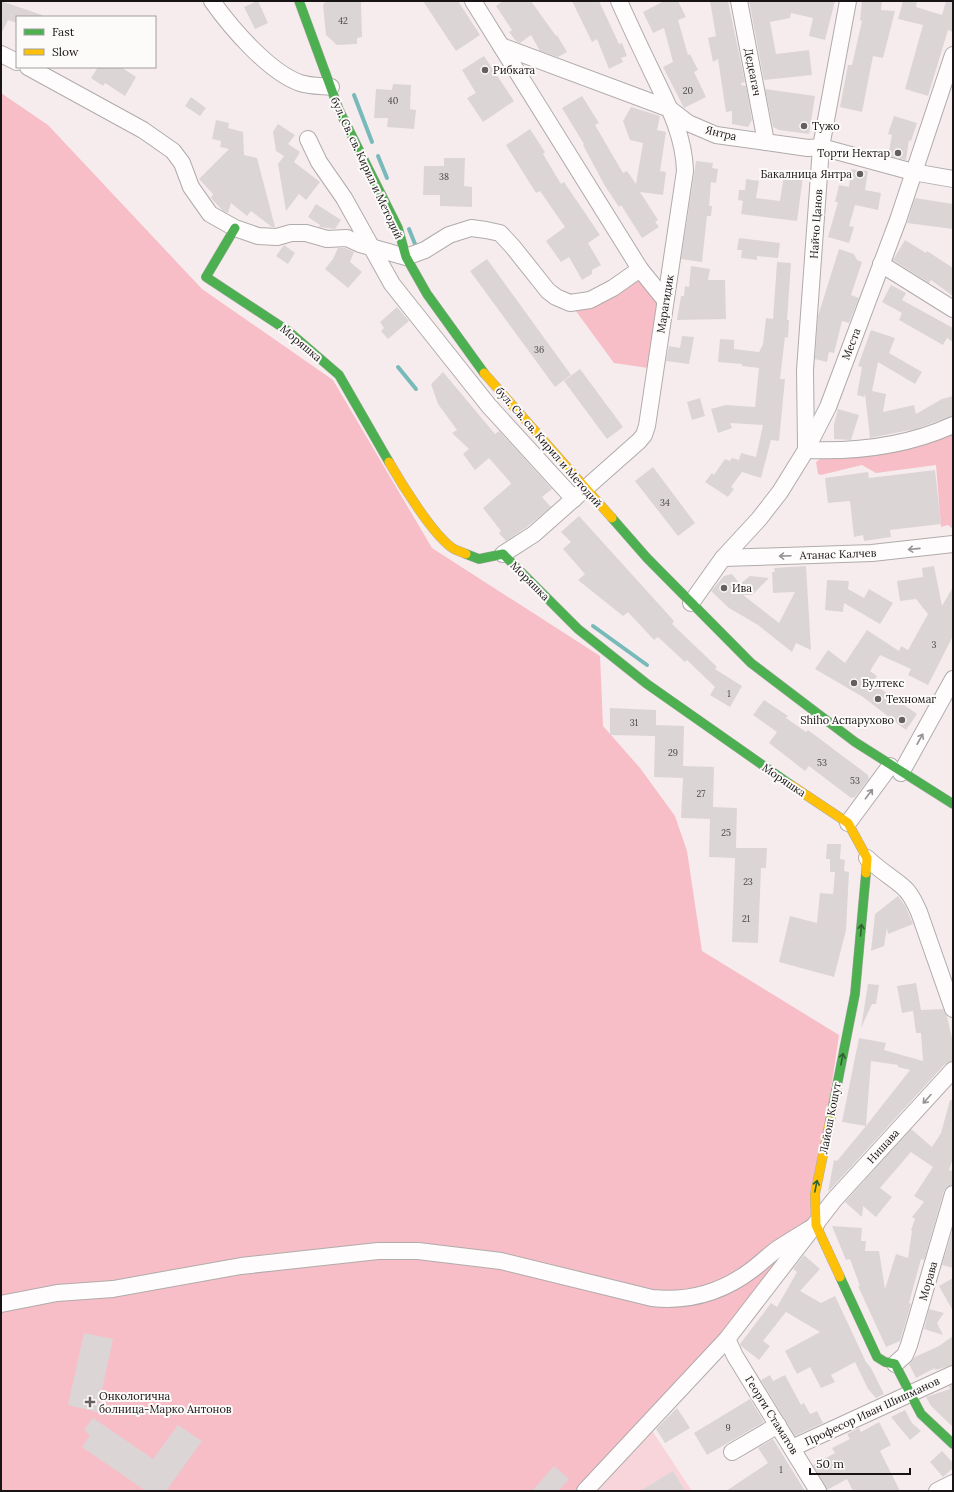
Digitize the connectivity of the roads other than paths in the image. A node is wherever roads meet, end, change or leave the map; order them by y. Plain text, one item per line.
1 (212, 1) edge
2 (299, 1) edge
3 (474, 1) edge
4 (619, 1) edge
5 (739, 1) edge
6 (848, 1) edge
7 (501, 46) junction
8 (1, 54) edge
9 (953, 55) edge
10 (16, 62) edge
11 (30, 68) edge
12 (331, 87) junction
13 (670, 109) junction
14 (308, 139) dead end
15 (766, 142) junction
16 (822, 147) junction
17 (913, 172) junction
18 (953, 179) edge
19 (235, 228) junction
20 (370, 247) junction
21 (406, 257) junction
22 (882, 264) junction
23 (640, 269) junction
24 (665, 300) junction
25 (953, 309) edge
26 (953, 425) edge
27 (806, 450) junction
28 (585, 488) junction
29 (574, 499) junction
30 (953, 544) edge
31 (503, 554) junction
32 (723, 558) junction
33 (691, 603) junction
34 (953, 679) edge
35 (896, 769) junction
36 (930, 791) junction
37 (953, 799) edge
38 (953, 804) edge
39 (848, 823) junction
40 (867, 858) junction
41 (953, 1009) edge
42 (953, 1070) edge
43 (953, 1194) edge
44 (816, 1225) junction
45 (1, 1304) edge
46 (727, 1339) junction
47 (895, 1364) junction
48 (953, 1374) edge
49 (910, 1394) junction
50 (778, 1425) junction
51 (953, 1444) edge
52 (792, 1448) junction
53 (732, 1452) dead end
54 (953, 1483) edge
55 (586, 1491) edge
56 (818, 1491) edge
57 (937, 1491) edge

1 - 12 street
2 - 12 street, бул. Св. св. Кирил и Методий
3 - 7 street
4 - 13 street, Марагидик
5 - 15 street, Дедеагач
6 - 16 street, Найчо Цанов
7 - 13 street, Янтра
7 - 23 street
8 - 10 street
9 - 17 street, Места
11 - 19 street
12 - 21 street, бул. Св. св. Кирил и Методий
13 - 15 street, Янтра
13 - 24 street, Марагидик
14 - 20 street
15 - 16 street, Янтра
16 - 17 street, Янтра
16 - 27 street, Найчо Цанов
17 - 18 street, Янтра
17 - 22 street, Места
19 - 20 street
19 - 31 street, Моряшка
20 - 21 street
20 - 29 street
21 - 23 street
21 - 28 street, бул. Св. св. Кирил и Методий
22 - 25 street
22 - 27 street, Места
23 - 24 street
24 - 28 street, Марагидик
26 - 27 street
27 - 32 street, Места
28 - 29 street, Марагидик
28 - 33 street, бул. Св. св. Кирил и Методий
29 - 31 street, Марагидик
30 -> 32 street, Атанас Калчев
31 - 39 street, Моряшка
32 - 33 street, Места
33 - 35 street, бул. Св. св. Кирил и Методий
35 -> 34 street
35 - 36 street, бул. Св. св. Кирил и Методий
39 -> 35 street
36 - 37 street
36 - 38 street
39 - 40 street
40 - 41 street
44 -> 40 street, Лайош Кошут
42 -> 44 street, Нишава
43 - 47 street, Морава
44 - 45 street
44 - 46 street, Нишава
44 - 47 street, Лайош Кошут
46 - 50 street, Георги Стаматов
46 - 55 street, Нишава
47 - 49 street
48 - 49 street, Професор Иван Шишманов
49 - 51 street
49 - 52 street, Професор Иван Шишманов
50 - 52 street, Георги Стаматов
50 - 53 street
52 - 56 street, Георги Стаматов
54 - 57 street

